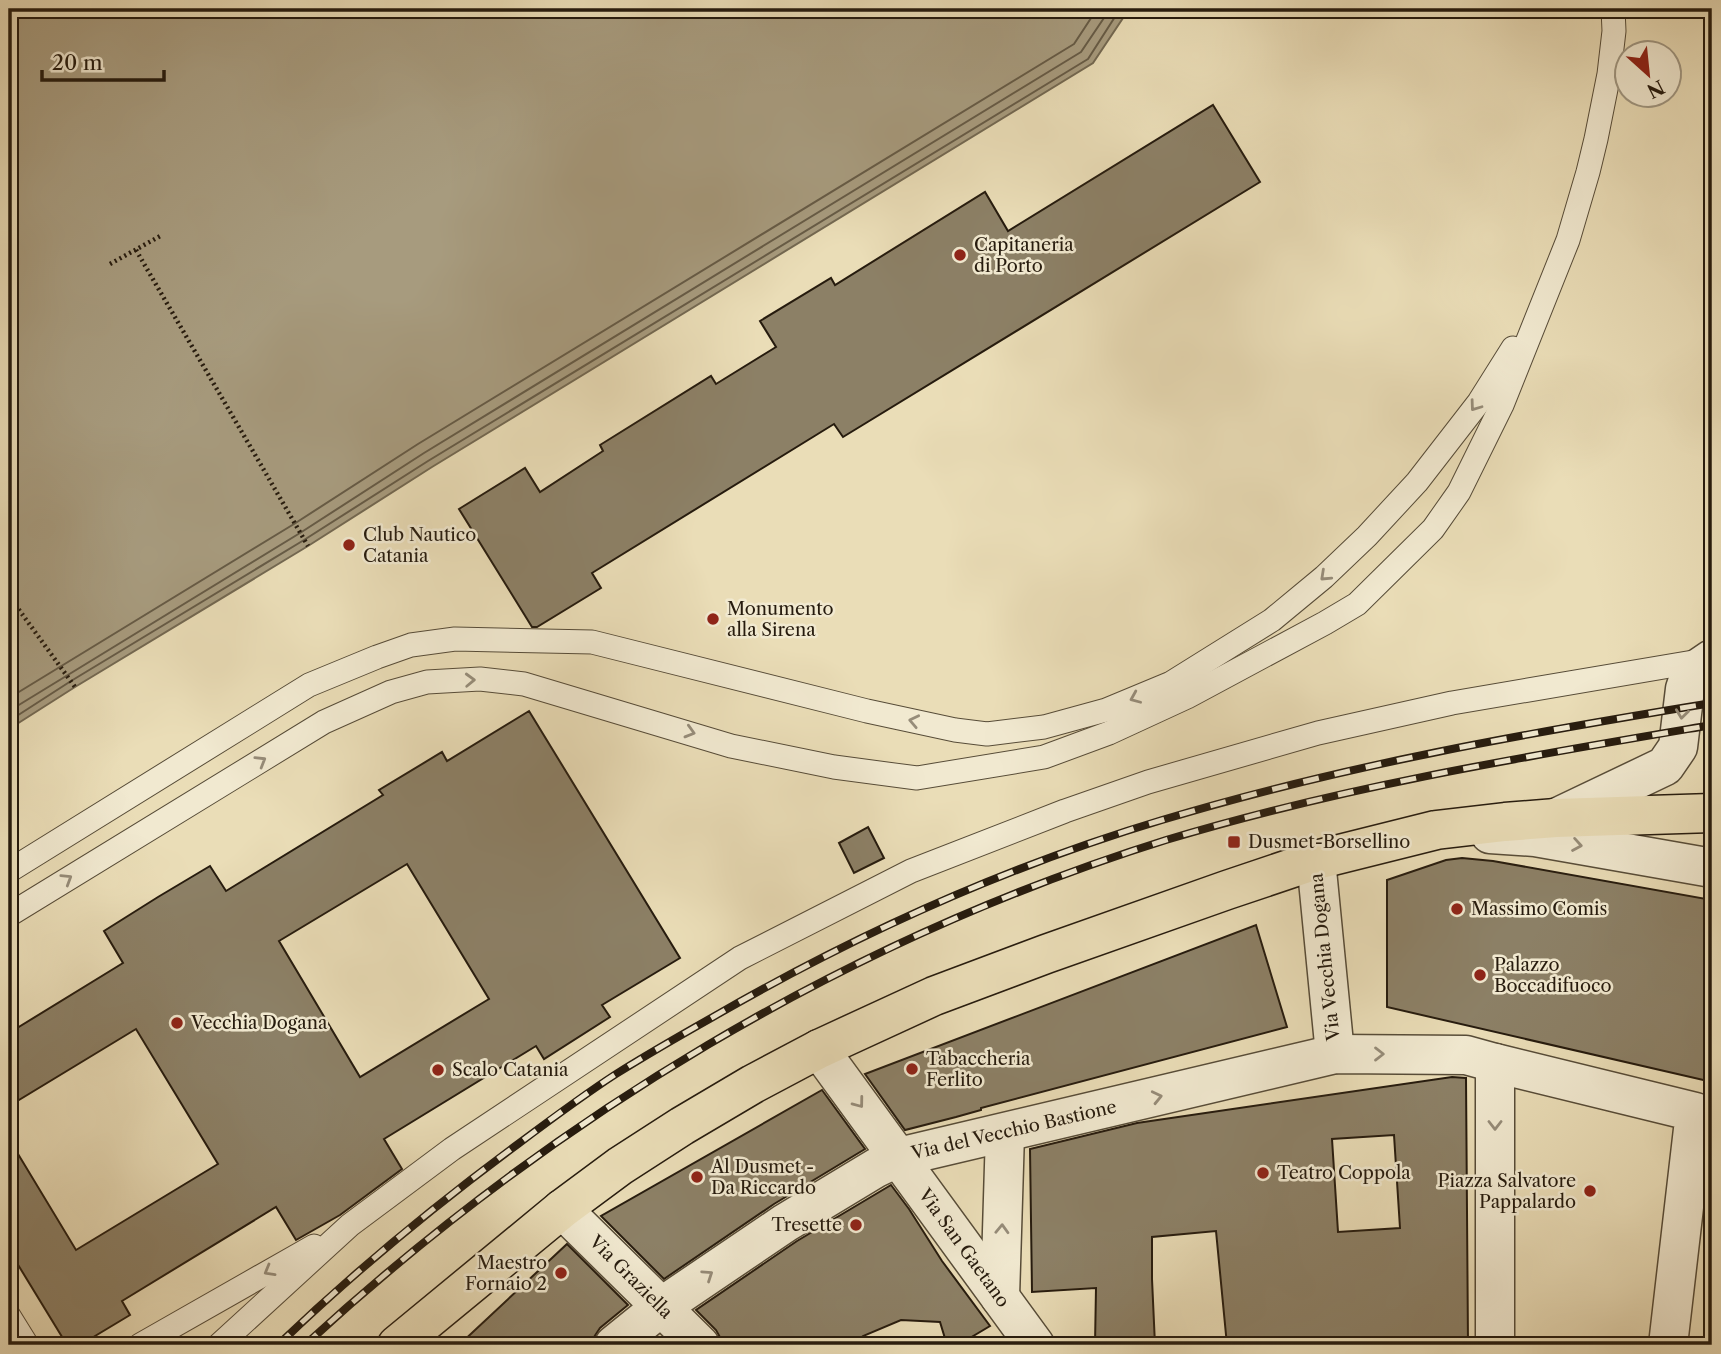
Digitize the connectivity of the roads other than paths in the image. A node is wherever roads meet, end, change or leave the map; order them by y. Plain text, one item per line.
1 (1613, 9) edge
2 (1540, 307) junction
3 (1712, 659) edge
4 (1712, 813) edge
5 (1556, 818) junction
6 (1436, 830) junction
7 (1316, 860) junction
8 (1712, 868) edge
9 (9, 871) edge
10 (9, 915) edge
11 (819, 1049) junction
12 (1335, 1054) junction
13 (1480, 1059) junction
14 (1005, 1133) junction
15 (899, 1157) junction
16 (562, 1209) junction
17 (350, 1225) junction
18 (1000, 1297) junction
19 (661, 1307) junction
20 (9, 1316) edge
21 (27, 1345) edge
22 (140, 1345) edge
23 (219, 1345) edge
24 (397, 1345) edge
25 (614, 1345) edge
26 (699, 1345) edge
27 (1035, 1345) edge
28 (1495, 1345) edge
29 (1668, 1345) edge

1 - 2 lane
2 -> 9 lane
10 -> 2 lane
3 -> 5 street
3 - 17 lane
4 - 5 main road
5 - 6 main road
6 - 7 main road
6 -> 8 street
7 - 11 main road
7 - 12 street, Via Vecchia Dogana
11 -> 15 street, Via San Gaetano
11 - 16 main road
12 -> 13 street, Via del Vecchio Bastione
14 -> 12 street, Via del Vecchio Bastione
13 -> 28 street
13 - 29 street, Via del Vecchio Bastione
14 - 15 street, Via del Vecchio Bastione
18 -> 14 street
15 - 18 street, Via San Gaetano
19 -> 15 street, Via del Vecchio Bastione
16 - 19 street, Via Graziella
16 - 24 main road
17 -> 22 lane
17 - 23 lane
18 - 27 street, Via San Gaetano
19 - 25 street, Via del Vecchio Bastione
19 - 26 street, Via Graziella
20 - 21 lane

